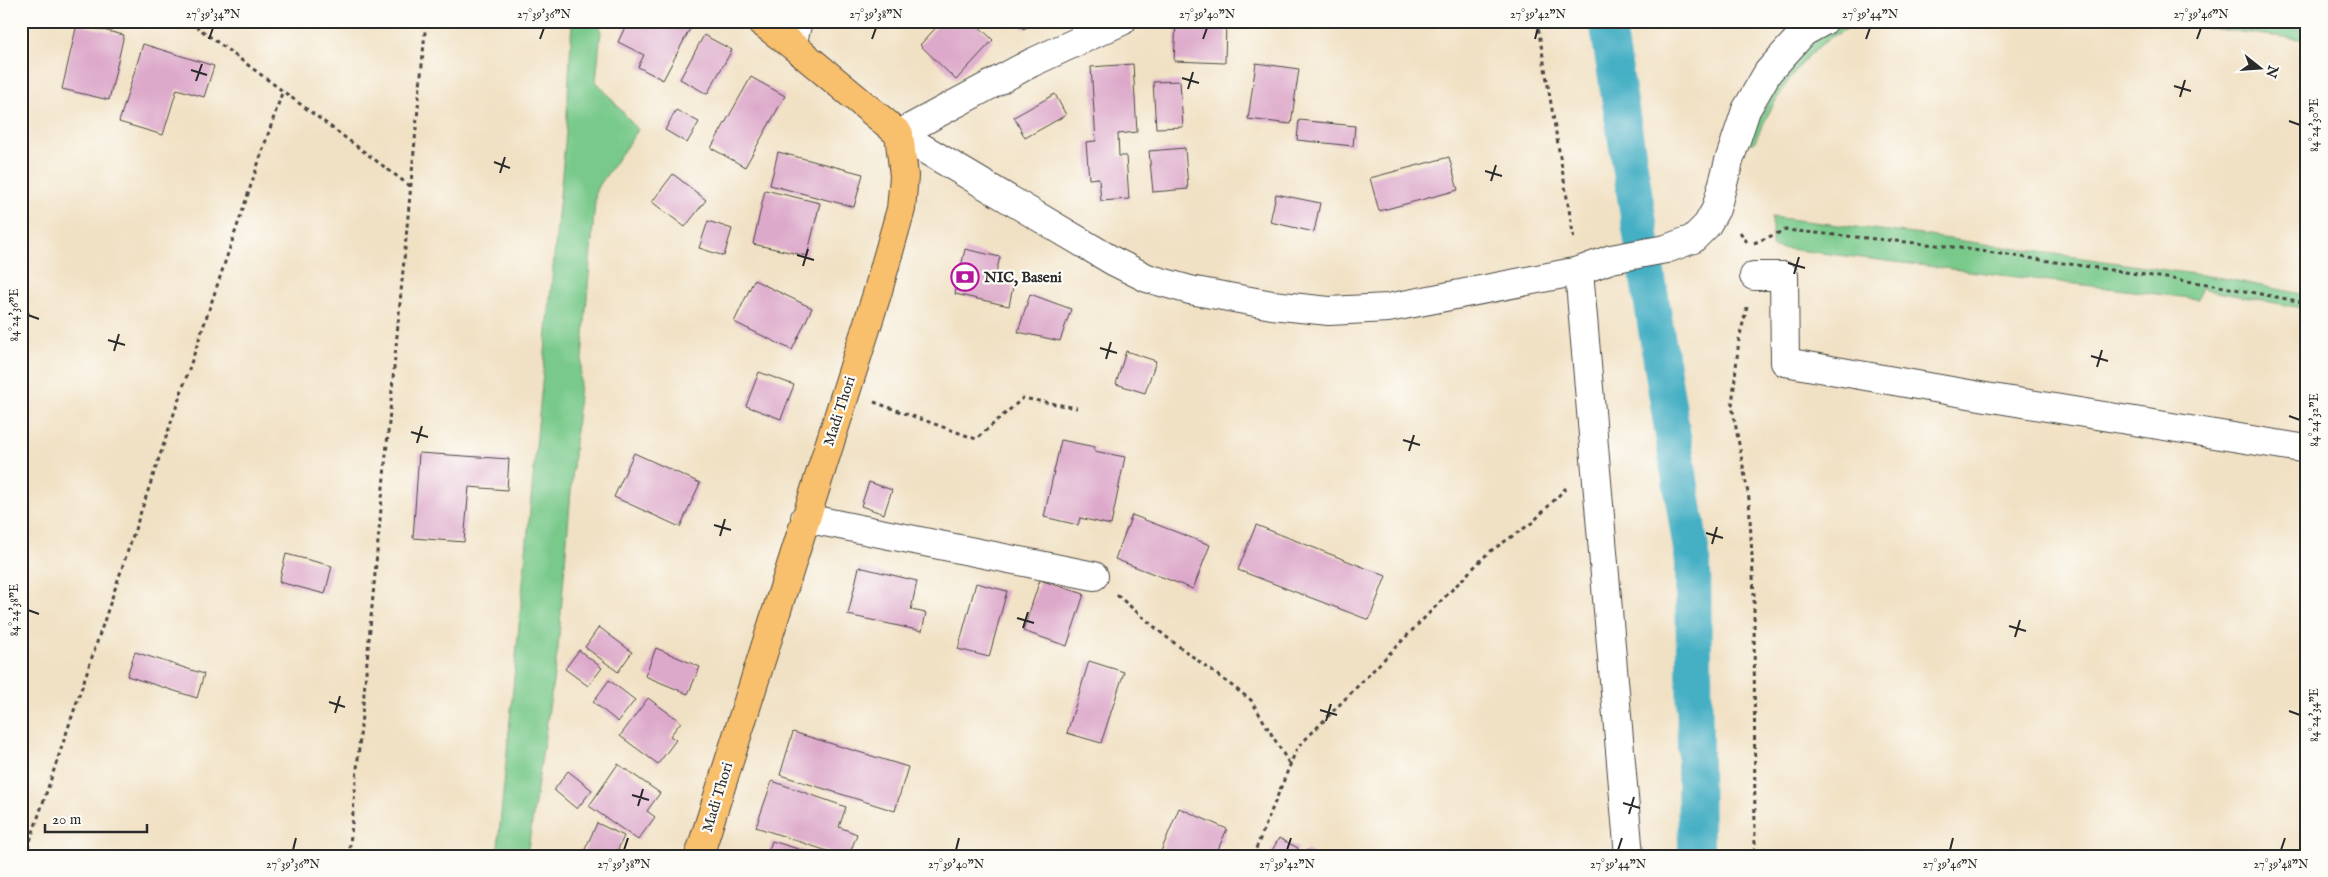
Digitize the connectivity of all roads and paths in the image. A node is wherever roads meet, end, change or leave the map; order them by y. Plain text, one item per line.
1 (189, 21) edge
2 (426, 21) edge
3 (760, 21) edge
4 (1122, 21) edge
5 (1537, 21) edge
6 (1824, 21) edge
7 (795, 33) edge
8 (284, 90) junction
9 (899, 134) junction
10 (410, 186) junction
11 (1716, 209) junction
12 (1749, 245) junction
13 (1579, 272) junction
14 (1754, 276) junction
15 (2307, 303) edge
16 (846, 392) junction
17 (1078, 408) dead end
18 (2307, 449) edge
19 (1595, 458) junction
20 (805, 518) junction
21 (1094, 576) joint
22 (1290, 766) junction
23 (25, 856) edge
24 (349, 856) edge
25 (699, 856) edge
26 (1253, 856) edge
27 (1629, 856) edge
28 (1754, 856) edge

1 - 8 path
2 - 10 path
3 - 7 main road
4 - 9 street
5 - 13 path
6 - 11 street
7 - 9 main road
8 - 10 path
8 - 23 path
9 - 13 street
9 - 16 main road, Madi Thori
10 - 24 path
11 - 12 path
11 - 13 street
12 - 14 path
12 - 15 path
13 - 19 street
14 - 18 street
14 - 28 path
16 - 17 path
16 - 20 main road, Madi Thori
19 - 22 path
19 - 27 street
20 - 21 street
20 - 25 main road, Madi Thori
21 - 22 path
22 - 26 path

